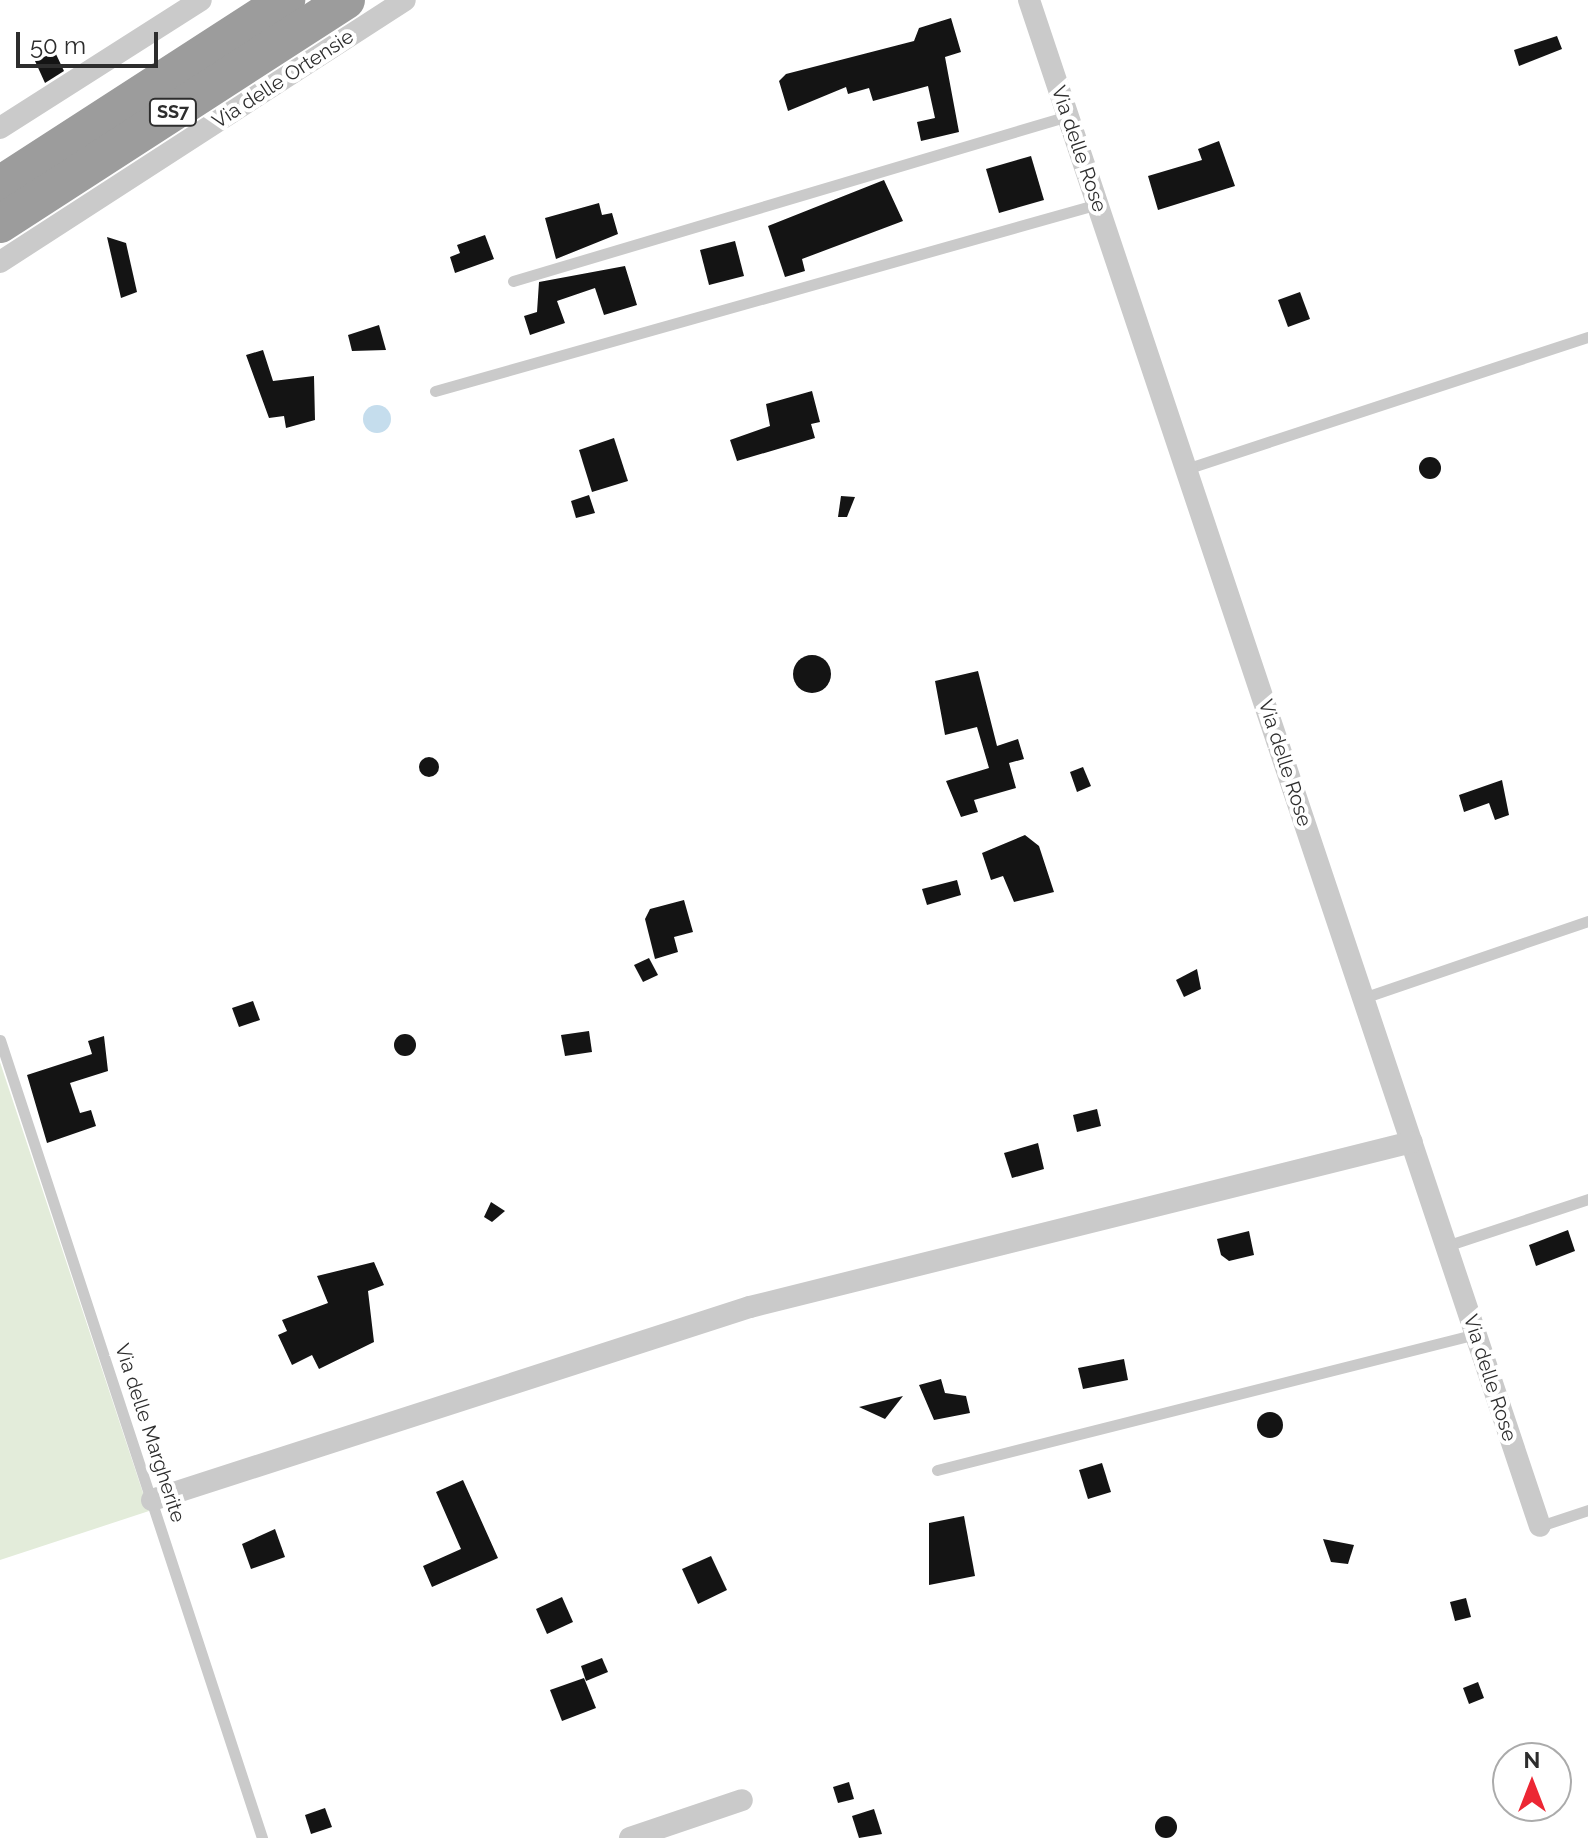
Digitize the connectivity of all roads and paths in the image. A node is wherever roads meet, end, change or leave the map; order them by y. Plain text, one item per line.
1 (201, 0) edge
2 (286, 0) edge
3 (346, 0) edge
4 (405, 0) edge
5 (1029, 0) edge
6 (1068, 116) junction
7 (0, 128) edge
8 (0, 185) edge
9 (1098, 204) junction
10 (0, 224) edge
11 (0, 262) edge
12 (513, 281) dead end
13 (1588, 337) edge
14 (435, 391) dead end
15 (1186, 469) junction
16 (1588, 921) edge
17 (1363, 998) junction
18 (0, 1040) edge
19 (1412, 1142) junction
20 (1588, 1199) edge
21 (1446, 1246) junction
22 (1476, 1334) junction
23 (937, 1470) dead end
24 (152, 1500) junction
25 (1588, 1510) edge
26 (1540, 1526) joint
27 (742, 1800) dead end
28 (262, 1838) edge
29 (630, 1838) edge

1 - 7 street
2 - 8 highway, SS7
3 - 10 highway, SS7
4 - 11 street, Via delle Ortensie
5 - 6 street, Via delle Rose
6 - 9 street, Via delle Rose
6 - 12 lane
9 - 14 lane
9 - 15 street, Via delle Rose
13 - 15 lane
15 - 17 street, Via delle Rose
16 - 17 lane
17 - 19 street, Via delle Rose
18 - 24 lane, Via delle Margherite
19 - 21 street, Via delle Rose
19 - 24 street
20 - 21 lane
21 - 22 street, Via delle Rose
22 - 23 lane
22 - 26 street, Via delle Rose
24 - 28 lane, Via delle Margherite
25 - 26 lane
27 - 29 street

